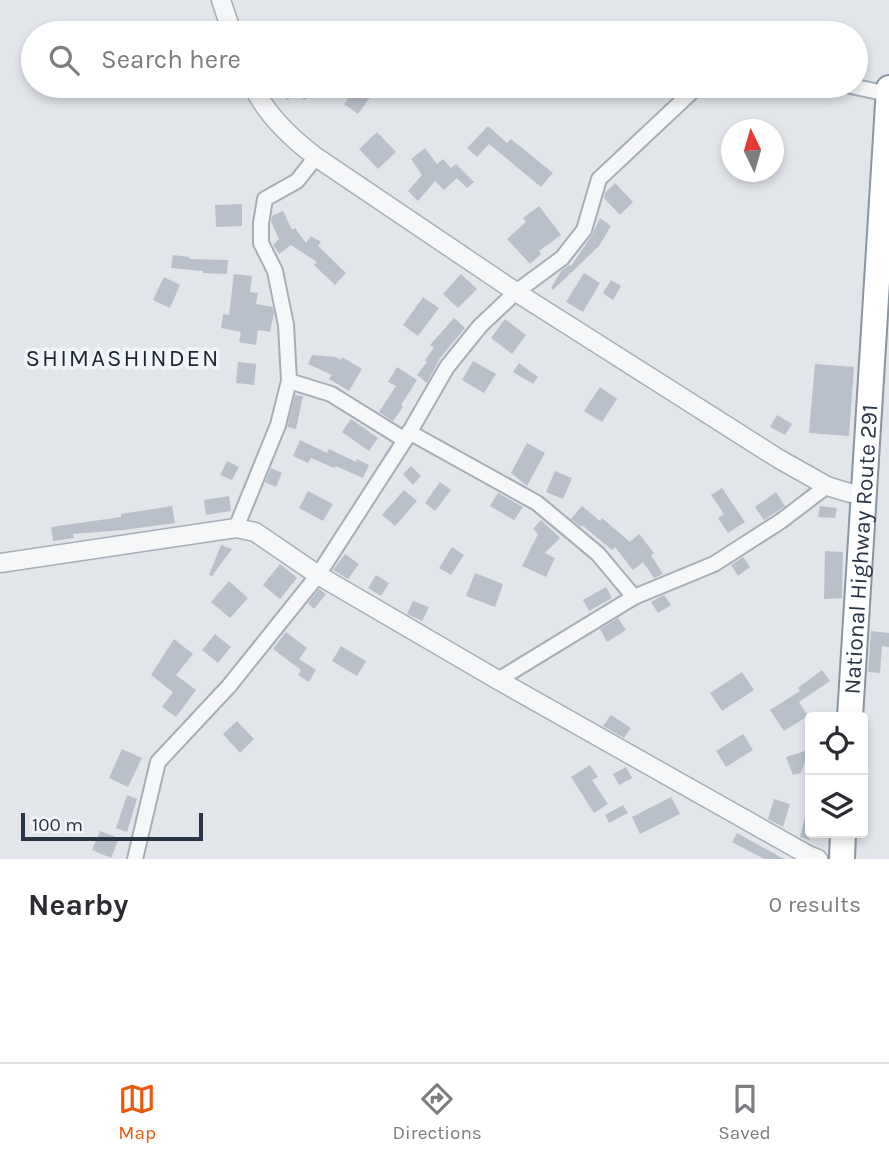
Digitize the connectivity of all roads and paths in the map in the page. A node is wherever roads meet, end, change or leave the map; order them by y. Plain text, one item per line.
1 (221, 0) edge
2 (228, 21) edge
3 (889, 88) edge
4 (868, 90) edge
5 (888, 94) edge
6 (258, 98) edge
7 (685, 98) edge
8 (316, 157) junction
9 (516, 292) junction
10 (289, 381) junction
11 (407, 436) junction
12 (827, 486) junction
13 (863, 493) junction
14 (236, 528) junction
15 (0, 563) edge
16 (318, 575) junction
17 (634, 597) junction
18 (498, 680) junction
19 (850, 712) edge
20 (844, 838) edge
21 (135, 859) edge
22 (818, 859) edge
23 (842, 859) edge

1 - 2 street
3 - 5 highway, National Highway Route 291
4 - 5 street
5 - 13 highway, National Highway Route 291
6 - 8 street
7 - 9 street
8 - 9 street
8 - 10 street
9 - 11 street
9 - 12 street
10 - 11 street
10 - 14 street
11 - 16 street
11 - 17 street
12 - 13 street
12 - 17 street
13 - 19 highway, National Highway Route 291
14 - 15 street
14 - 16 street
16 - 18 street
16 - 21 street
17 - 18 street
18 - 22 street
20 - 23 highway

